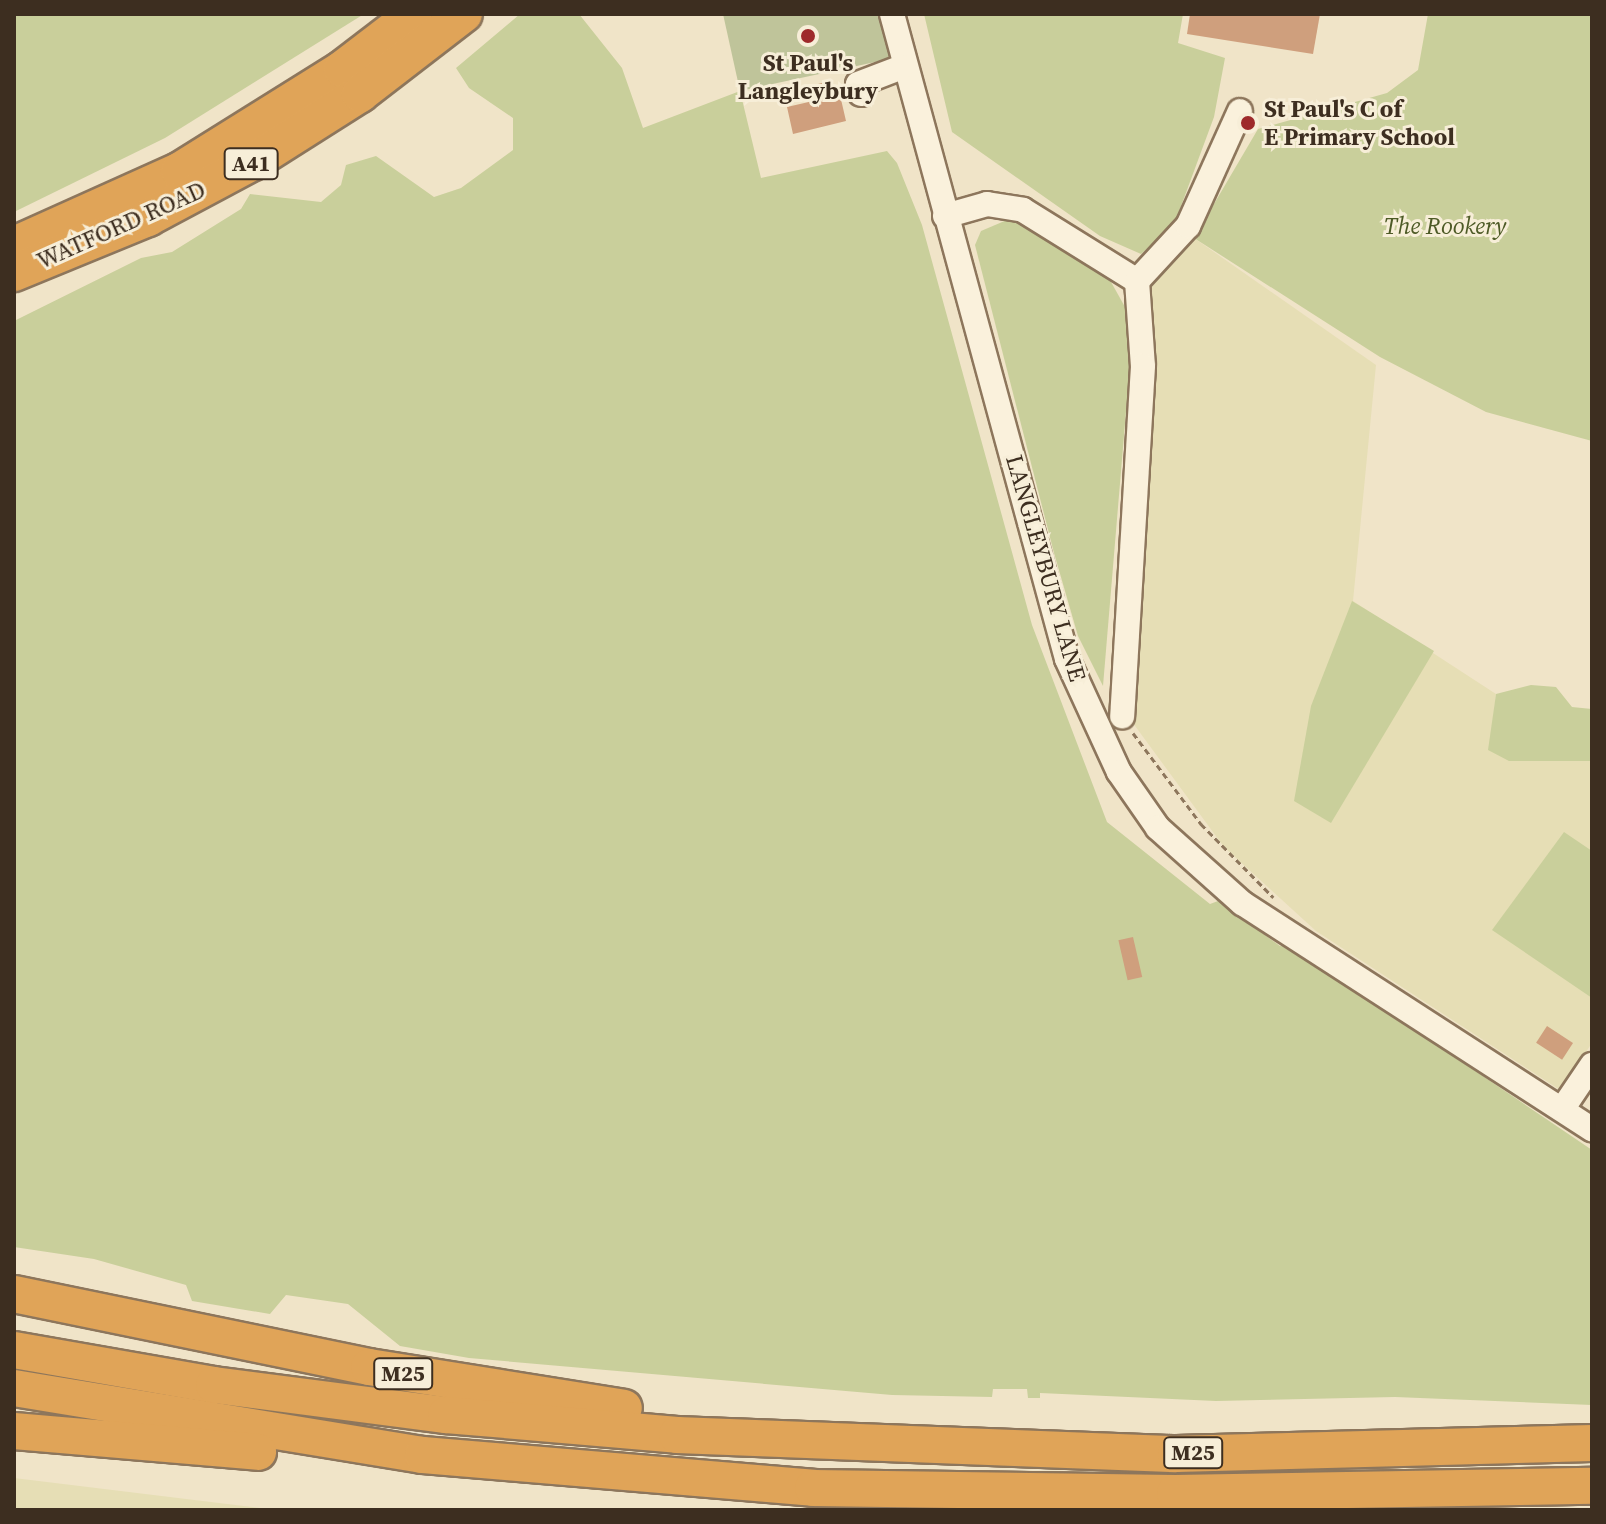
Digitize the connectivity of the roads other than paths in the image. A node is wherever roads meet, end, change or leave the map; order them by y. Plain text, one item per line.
1 (414, 14) edge
2 (464, 14) edge
3 (892, 14) edge
4 (902, 67) junction
5 (861, 94) dead end
6 (1240, 111) dead end
7 (945, 216) junction
8 (14, 245) edge
9 (14, 273) edge
10 (1137, 281) junction
11 (1122, 716) road end
12 (1592, 1065) edge
13 (1563, 1108) junction
14 (1592, 1129) edge
15 (14, 1294) edge
16 (14, 1350) edge
17 (14, 1388) edge
18 (14, 1431) edge
19 (795, 1442) junction
20 (1592, 1443) edge
21 (423, 1455) junction
22 (1592, 1486) edge

1 - 8 highway, WATFORD ROAD / A41
2 - 9 highway, WATFORD ROAD / A41
3 - 4 street, LANGLEYBURY LANE
4 - 5 street
4 - 7 street, LANGLEYBURY LANE
6 - 10 street
7 - 10 street
7 - 13 street, LANGLEYBURY LANE
10 - 11 street
12 - 13 street
13 - 14 street, LANGLEYBURY LANE
15 - 19 highway, M25
16 - 19 highway, M25
17 - 21 highway, M25
18 - 21 highway, M25
19 - 20 highway, M25
21 - 22 highway, M25

